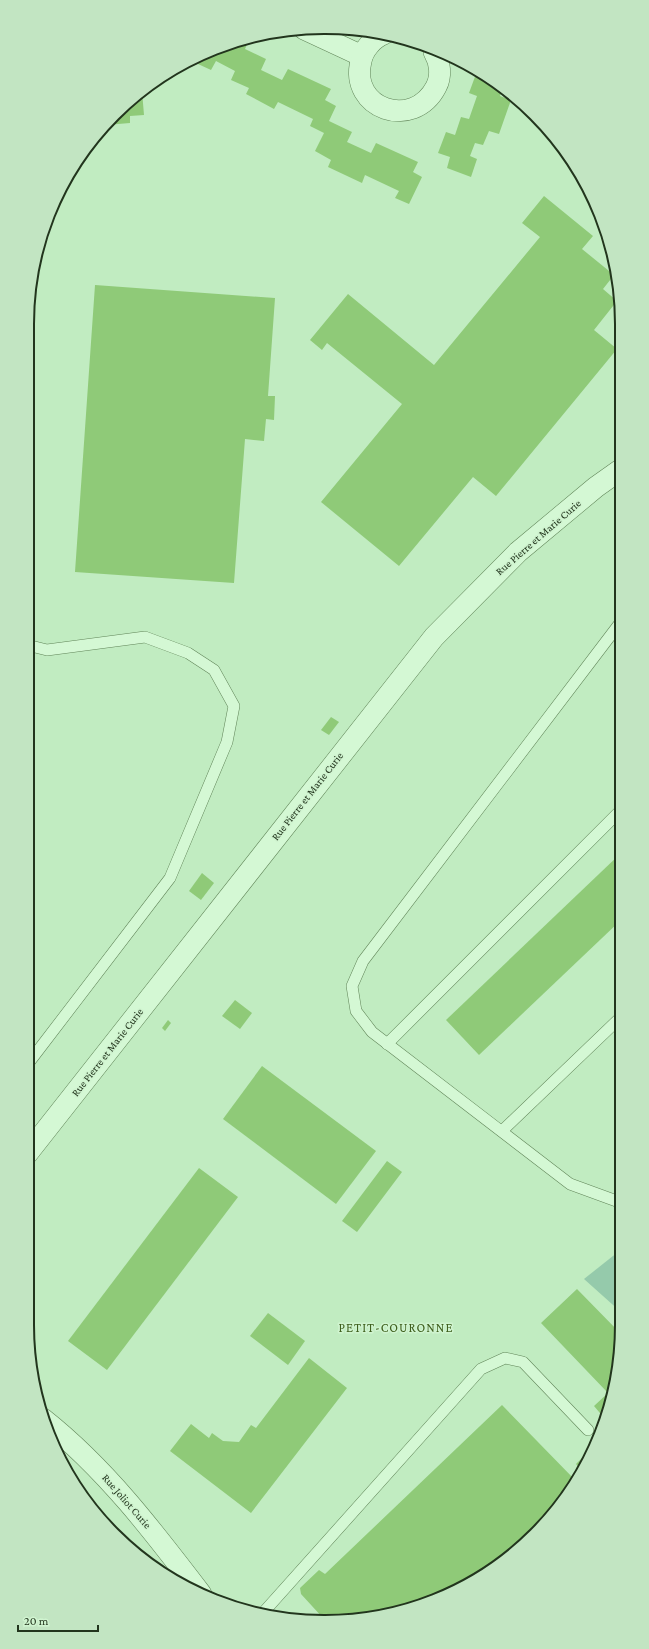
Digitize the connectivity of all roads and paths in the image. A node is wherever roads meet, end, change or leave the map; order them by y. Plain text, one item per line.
1 (316, 34) edge
2 (377, 39) edge
3 (362, 56) junction
4 (438, 57) edge
5 (615, 474) edge
6 (615, 637) edge
7 (34, 647) edge
8 (615, 816) edge
9 (615, 1023) edge
10 (387, 1044) junction
11 (34, 1056) edge
12 (502, 1131) junction
13 (34, 1145) edge
14 (615, 1200) edge
15 (52, 1426) edge
16 (588, 1430) dead end
17 (192, 1583) edge
18 (267, 1609) edge

1 - 3 street
2 - 3 street
3 - 4 street
5 - 13 street, Rue Pierre et Marie Curie
6 - 10 lane
7 - 11 lane
8 - 10 lane
9 - 12 lane
10 - 12 lane
12 - 14 lane
15 - 17 street, Rue Joliot Curie
16 - 18 lane

